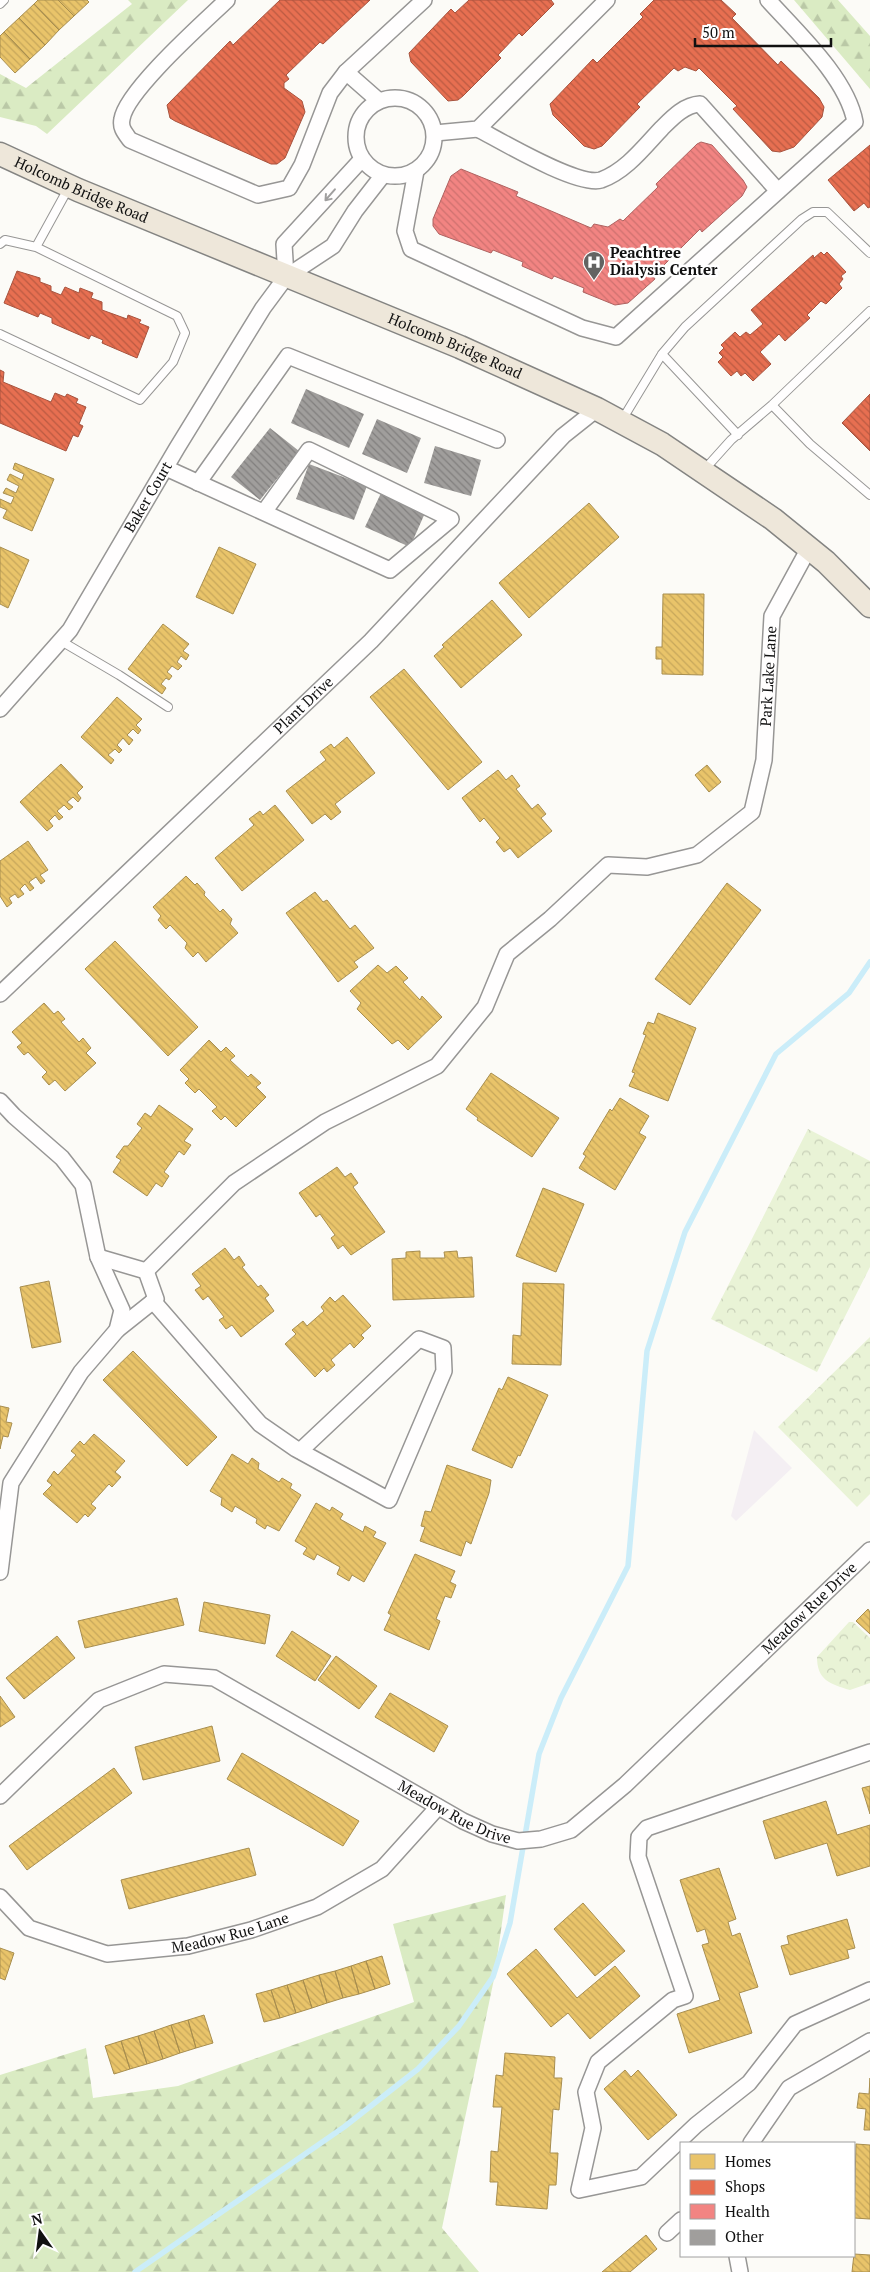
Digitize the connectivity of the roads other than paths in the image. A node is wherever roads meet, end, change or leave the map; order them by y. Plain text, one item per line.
1 (4, 0) edge
2 (227, 0) edge
3 (424, 0) edge
4 (607, 0) edge
5 (768, 0) edge
6 (0, 4) edge
7 (346, 72) junction
8 (379, 101) junction
9 (478, 129) junction
10 (435, 134) junction
11 (0, 154) edge
12 (362, 158) junction
13 (416, 171) junction
14 (384, 175) junction
15 (70, 186) junction
16 (778, 191) junction
17 (2, 240) edge
18 (36, 247) junction
19 (870, 253) edge
20 (286, 277) junction
21 (870, 311) edge
22 (0, 334) edge
23 (662, 354) junction
24 (772, 405) junction
25 (597, 409) junction
26 (621, 422) junction
27 (738, 435) junction
28 (497, 440) dead end
29 (166, 468) junction
30 (704, 471) junction
31 (198, 482) junction
32 (870, 495) edge
33 (264, 512) junction
34 (808, 548) junction
35 (870, 606) edge
36 (60, 641) junction
37 (168, 707) dead end
38 (0, 709) edge
39 (0, 994) edge
40 (0, 1101) edge
41 (7, 1115) edge
42 (98, 1257) junction
43 (146, 1272) junction
44 (153, 1301) junction
45 (116, 1330) junction
46 (300, 1451) junction
47 (870, 1550) edge
48 (0, 1572) edge
49 (870, 1752) edge
50 (0, 1796) edge
51 (438, 1806) junction
52 (0, 1897) edge
53 (870, 1990) edge
54 (870, 2041) edge
55 (752, 2142) edge
56 (680, 2221) edge
57 (667, 2233) dead end
58 (737, 2257) edge
59 (740, 2272) edge

1 - 6 lane
2 - 7 street
3 - 7 street
4 - 9 street
5 - 16 street
7 - 8 street
8 - 10 street
8 - 12 street
9 - 10 street
9 - 16 street
10 - 13 street
11 - 15 main road, Holcomb Bridge Road
12 - 14 street
12 -> 20 street
13 - 14 street
13 - 16 street
14 - 20 street
15 - 18 lane
15 - 20 main road, Holcomb Bridge Road
17 - 18 lane
18 - 22 lane
19 - 23 lane
20 - 25 main road, Holcomb Bridge Road
20 - 29 street, Baker Court
21 - 24 lane
23 - 26 lane
23 - 27 lane
24 - 27 lane
24 - 32 lane
25 - 26 main road, Holcomb Bridge Road
25 - 39 street, Plant Drive
26 - 30 main road, Holcomb Bridge Road
27 - 30 lane
28 - 31 street
29 - 31 street
29 - 36 street, Baker Court
30 - 34 main road, Holcomb Bridge Road
31 - 33 street
33 - 33 street
34 - 35 main road, Holcomb Bridge Road
34 - 43 street, Park Lake Lane
36 - 37 lane
36 - 38 street, Baker Court
40 - 41 street
41 - 42 street
42 - 43 street
42 - 45 street
43 - 44 street
44 - 45 street
44 - 46 street
45 - 48 street
46 - 46 street
47 - 51 street, Meadow Rue Drive
49 - 53 street
50 - 51 street, Meadow Rue Drive
51 - 52 street, Meadow Rue Lane
54 - 55 street
56 - 57 street
58 - 59 street

